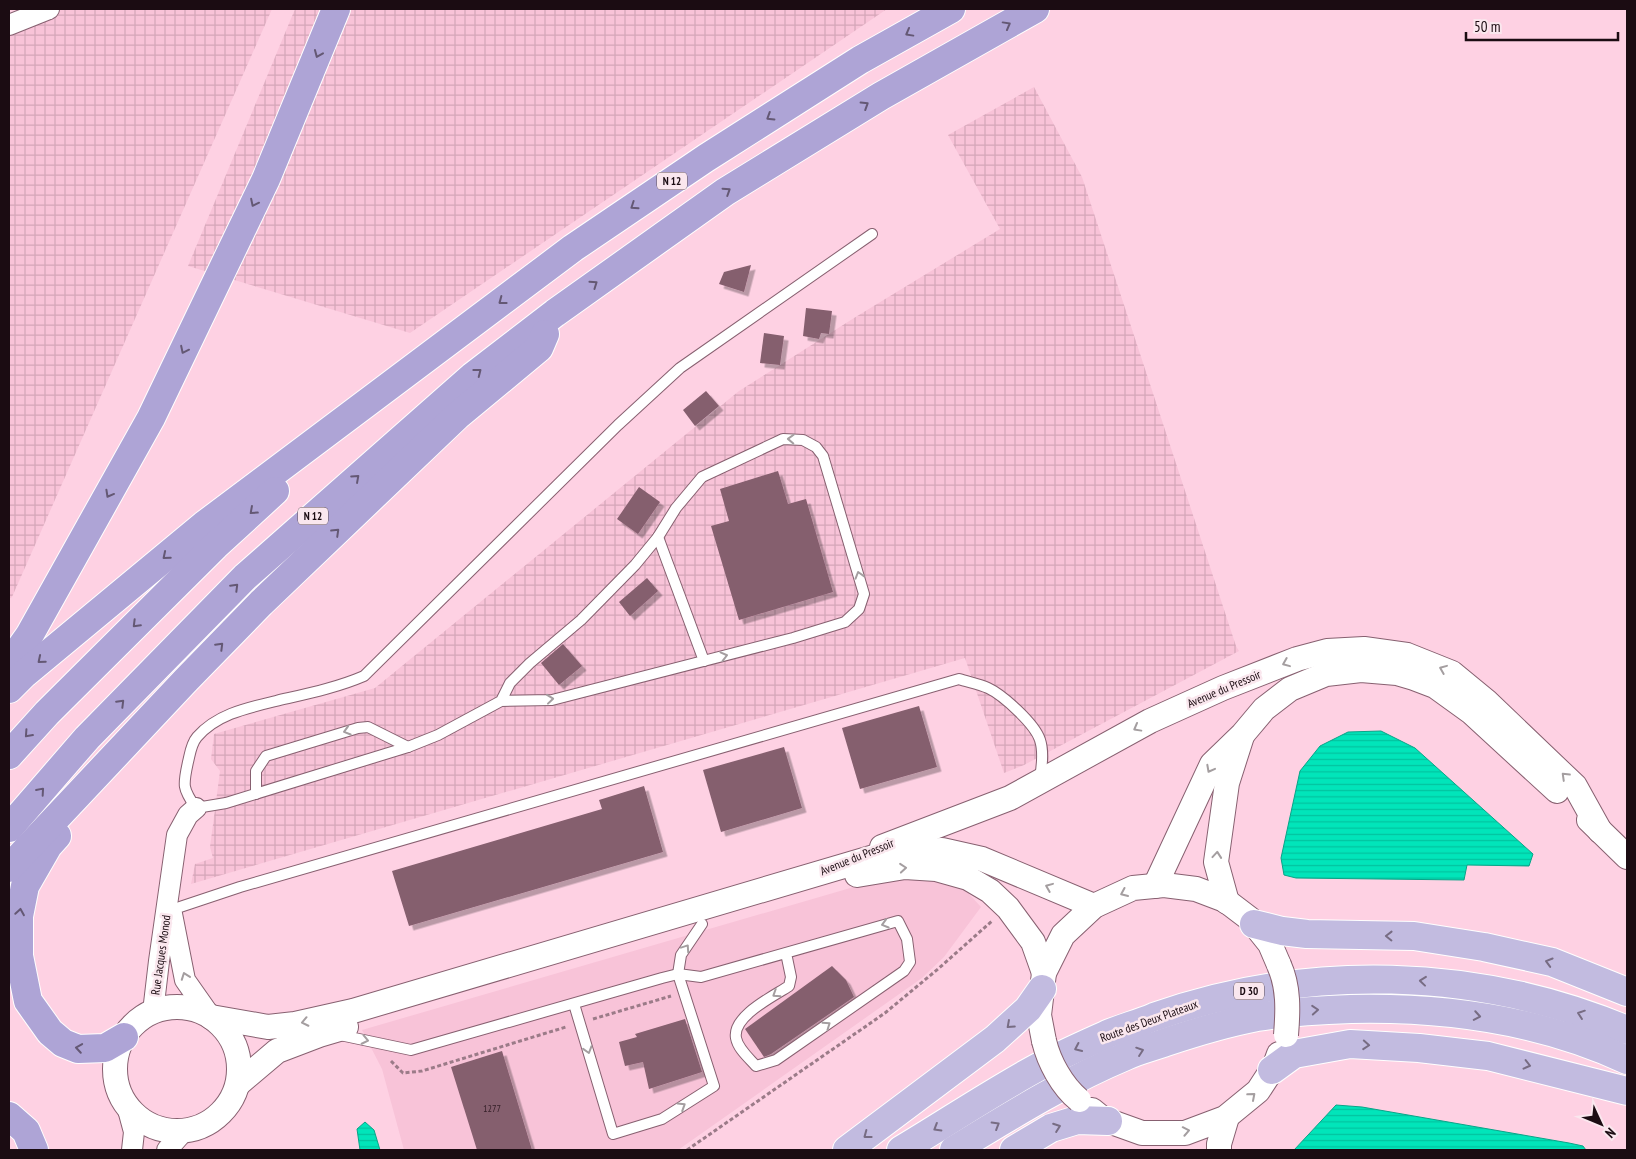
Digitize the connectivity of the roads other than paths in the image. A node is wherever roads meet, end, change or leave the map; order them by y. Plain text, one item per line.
1 (49, 9) edge
2 (336, 9) edge
3 (951, 9) edge
4 (1035, 9) edge
5 (9, 26) edge
6 (872, 234) dead end
7 (554, 312) junction
8 (406, 372) junction
9 (658, 537) junction
10 (704, 661) junction
11 (9, 664) edge
12 (186, 680) junction
13 (9, 690) edge
14 (501, 701) junction
15 (1242, 734) junction
16 (408, 747) junction
17 (9, 756) edge
18 (1039, 782) junction
19 (256, 794) junction
20 (196, 808) junction
21 (9, 828) edge
22 (1600, 831) junction
23 (1627, 857) edge
24 (9, 868) edge
25 (808, 877) junction
26 (1154, 886) junction
27 (1227, 902) junction
28 (169, 906) junction
29 (1094, 906) junction
30 (702, 924) junction
31 (1254, 924) junction
32 (786, 953) junction
33 (678, 974) junction
34 (1043, 981) junction
35 (1627, 992) edge
36 (574, 1004) junction
37 (153, 1012) junction
38 (211, 1017) junction
39 (1627, 1030) edge
40 (318, 1035) junction
41 (124, 1036) junction
42 (1627, 1060) edge
43 (1272, 1070) junction
44 (238, 1084) junction
45 (1627, 1091) edge
46 (127, 1106) junction
47 (9, 1116) edge
48 (1227, 1116) junction
49 (1108, 1121) junction
50 (183, 1132) junction
51 (1142, 1133) junction
52 (34, 1150) edge
53 (132, 1150) edge
54 (167, 1150) edge
55 (847, 1150) edge
56 (901, 1150) edge
57 (954, 1150) edge
58 (1014, 1150) edge
59 (1173, 1150) edge
60 (1219, 1150) edge

1 - 5 street
2 -> 11 highway
3 -> 8 highway, N 12
7 -> 4 highway, N 12
6 - 20 lane
12 -> 7 highway
21 -> 7 highway, N 12
8 -> 13 highway
8 -> 17 highway, N 12
9 - 10 lane
10 -> 9 lane
9 - 14 lane
14 -> 10 lane
12 - 24 highway
41 -> 12 highway
14 - 16 lane
15 - 22 street, Avenue du Pressoir
15 -> 26 street, Avenue du Pressoir
27 -> 15 street
16 - 19 lane
16 -> 19 lane
22 -> 18 street, Avenue du Pressoir
18 - 25 street, Avenue du Pressoir
18 - 28 lane
19 - 20 lane
20 - 28 street, Rue Jacques Monod
22 - 23 street, Avenue du Pressoir
29 -> 25 street
25 -> 38 street
26 - 27 street
26 -> 29 street
27 - 31 street
28 - 37 street, Rue Jacques Monod
38 -> 28 street, Rue Jacques Monod
29 - 34 street
33 -> 30 lane
30 -> 34 street
30 - 40 street
35 -> 31 main road
31 - 43 street, bridge
32 -> 32 lane
32 - 33 lane
33 - 36 lane
36 -> 33 lane
34 - 49 street, bridge
34 -> 55 main road
40 -> 36 lane
37 - 38 street
37 - 41 street
38 - 44 street
39 -> 56 main road, Route des Deux Plateaux / D 30
40 - 44 street
41 - 46 street
57 -> 42 main road, Route des Deux Plateaux / D 30
43 -> 45 main road
48 -> 43 street
44 - 50 street
46 - 50 street
46 - 53 street
47 - 52 highway
51 -> 48 street
48 - 60 street
49 - 51 street
58 -> 49 main road
50 - 54 street
51 - 59 street

